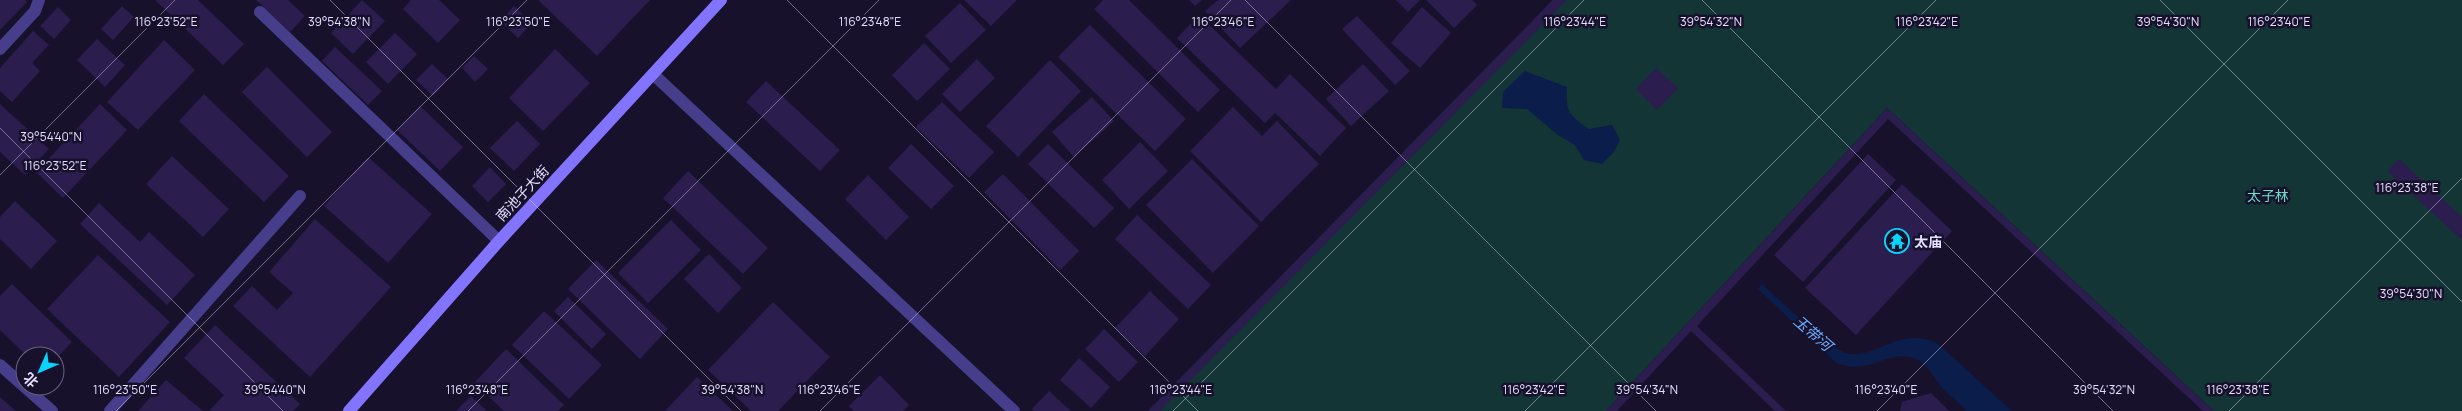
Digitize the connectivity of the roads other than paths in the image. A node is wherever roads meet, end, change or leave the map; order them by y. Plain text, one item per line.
1 (39, 0) edge
2 (721, 0) edge
3 (260, 12) dead end
4 (0, 49) edge
5 (653, 74) junction
6 (300, 196) dead end
7 (499, 241) junction
8 (0, 365) edge
9 (52, 411) edge
10 (110, 411) edge
11 (349, 411) edge
12 (1014, 411) edge

1 - 4 street
2 - 5 street, 南池子大街
3 - 7 street
5 - 7 street, 南池子大街
5 - 12 street
6 - 10 street
7 - 11 street, 南池子大街
8 - 9 street

